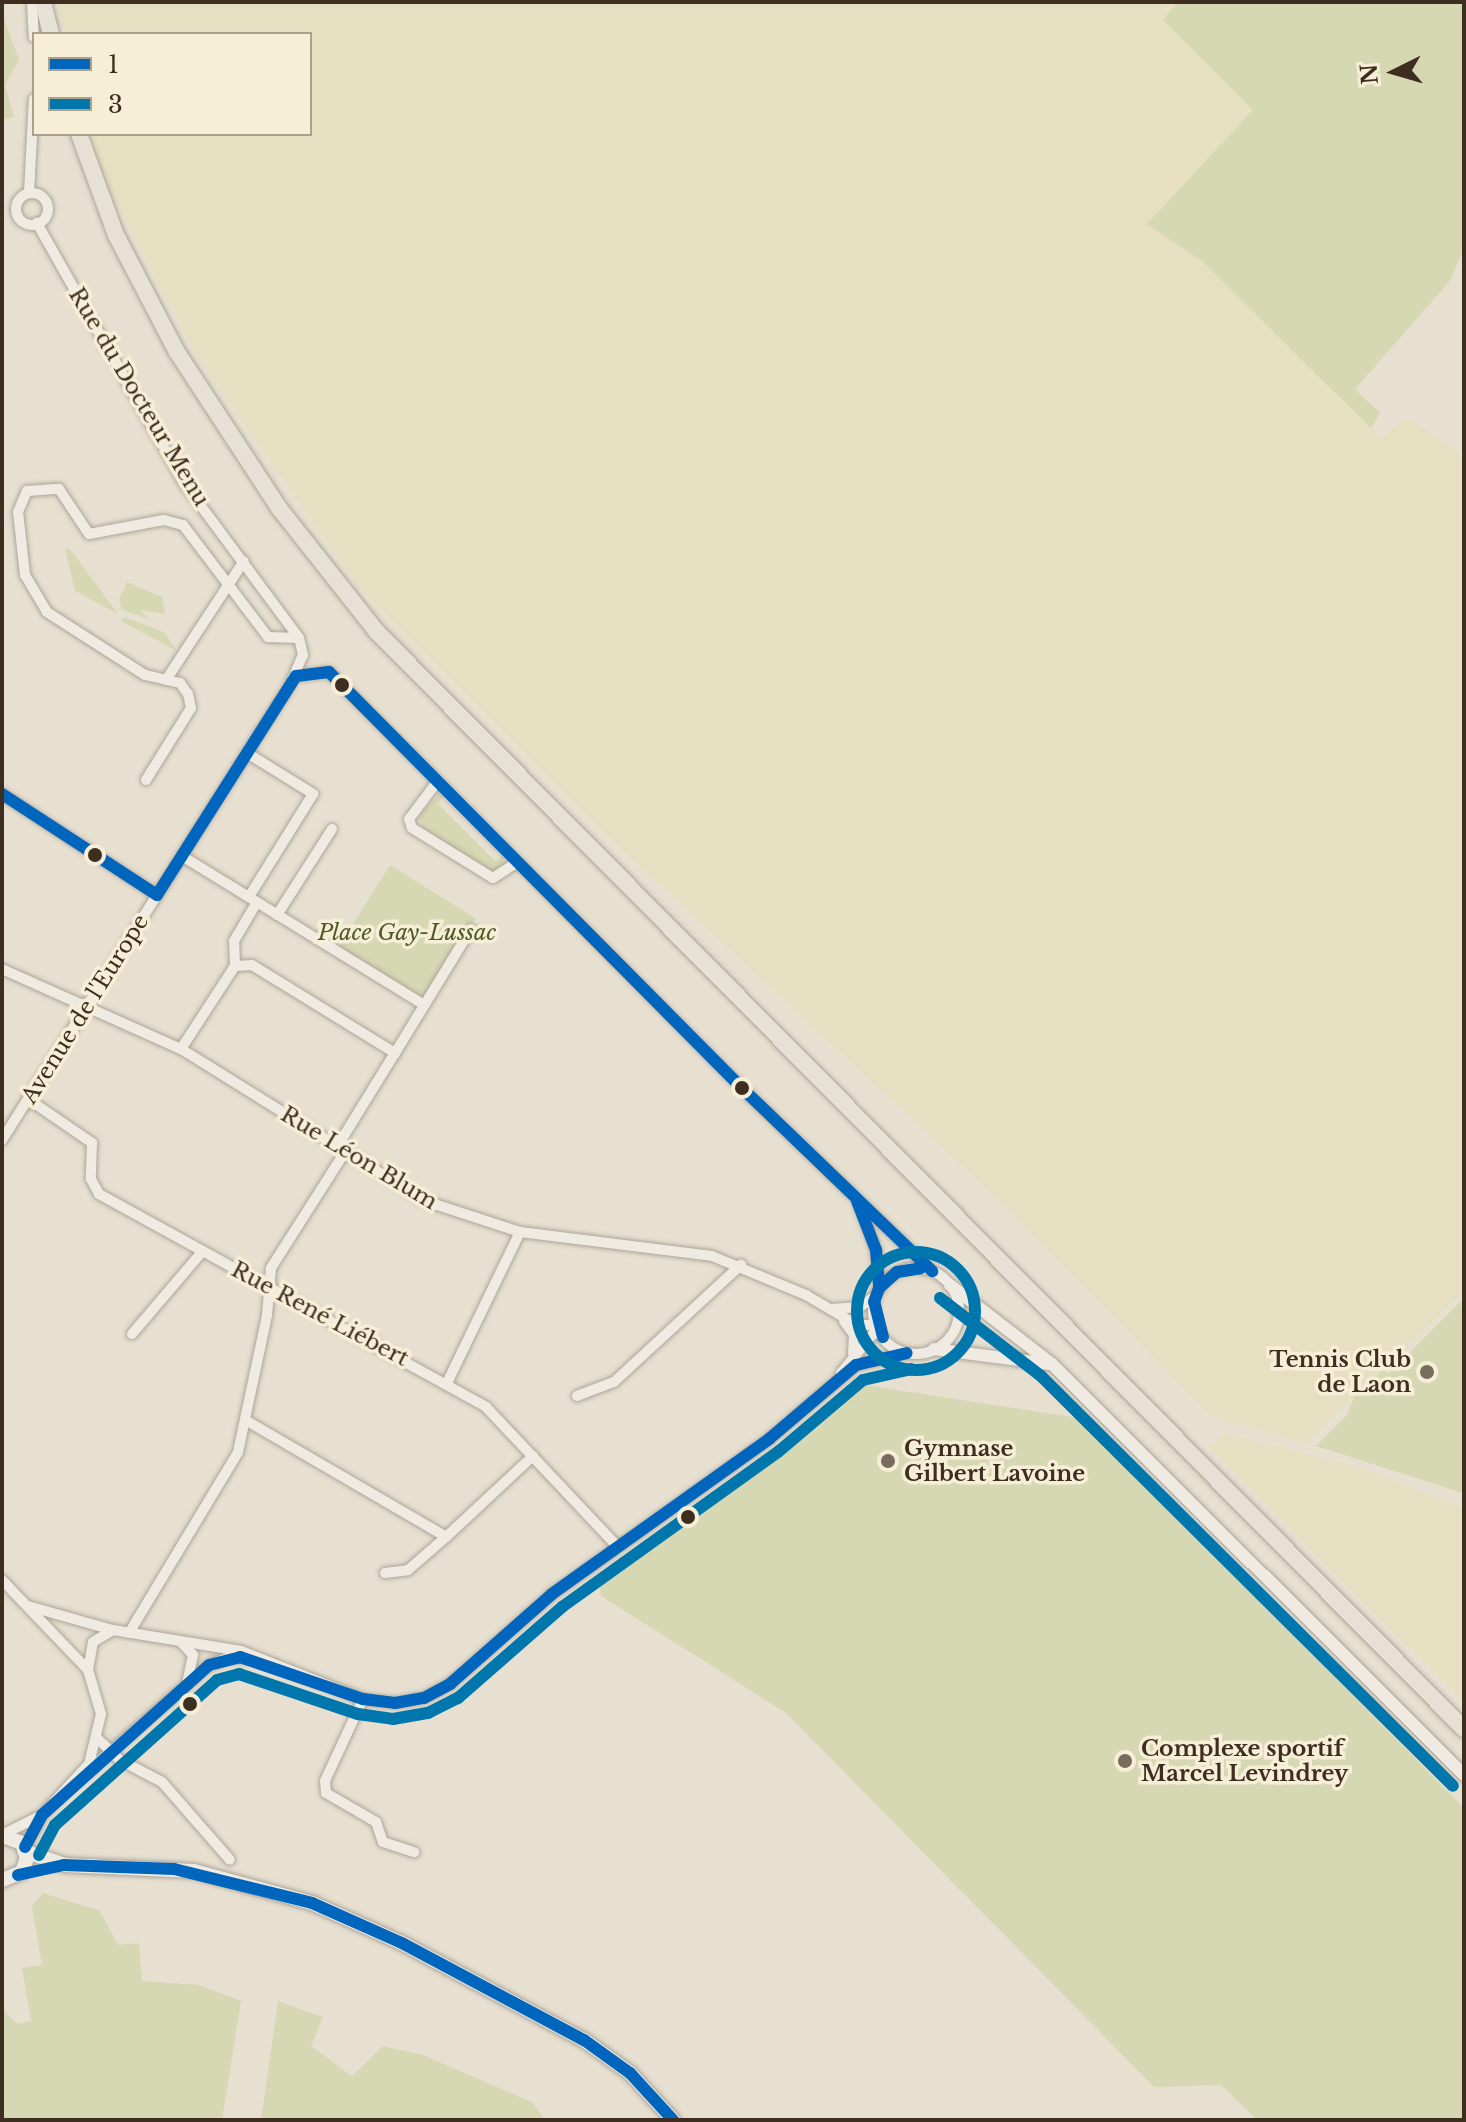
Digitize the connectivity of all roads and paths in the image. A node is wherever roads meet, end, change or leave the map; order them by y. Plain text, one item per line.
1 (32, 2) edge
2 (43, 2) edge
3 (34, 32) edge
4 (50, 32) edge
5 (32, 136) edge
6 (80, 136) edge
7 (29, 193) junction
8 (16, 211) junction
9 (2, 213) edge
10 (37, 223) junction
11 (244, 561) junction
12 (228, 584) junction
13 (299, 638) junction
14 (296, 676) junction
15 (166, 680) junction
16 (247, 753) junction
17 (146, 780) dead end
18 (437, 782) junction
19 (2, 794) edge
20 (332, 829) dead end
21 (182, 856) junction
22 (516, 863) junction
23 (157, 895) junction
24 (253, 899) junction
25 (277, 915) junction
26 (471, 929) dead end
27 (235, 966) junction
28 (3, 968) edge
29 (424, 1005) junction
30 (85, 1009) junction
31 (181, 1049) junction
32 (395, 1053) junction
33 (28, 1099) junction
34 (2, 1140) edge
35 (341, 1149) junction
36 (859, 1202) junction
37 (520, 1232) junction
38 (203, 1251) junction
39 (741, 1265) junction
40 (932, 1271) junction
41 (269, 1285) junction
42 (950, 1285) junction
43 (878, 1291) junction
44 (831, 1309) junction
45 (876, 1327) junction
46 (132, 1334) dead end
47 (934, 1349) junction
48 (907, 1353) junction
49 (853, 1355) junction
50 (1052, 1364) junction
51 (838, 1378) junction
52 (447, 1383) junction
53 (577, 1396) dead end
54 (247, 1421) junction
55 (533, 1456) junction
56 (446, 1537) junction
57 (618, 1547) junction
58 (385, 1573) dead end
59 (2, 1580) edge
60 (28, 1606) junction
61 (113, 1630) junction
62 (129, 1633) junction
63 (177, 1641) junction
64 (255, 1660) junction
65 (88, 1670) junction
66 (183, 1687) junction
67 (363, 1699) junction
68 (1464, 1729) edge
69 (98, 1739) junction
70 (112, 1753) junction
71 (1464, 1775) edge
72 (82, 1777) junction
73 (42, 1815) junction
74 (2, 1836) edge
75 (26, 1850) junction
76 (414, 1852) dead end
77 (230, 1860) dead end
78 (64, 1865) junction
79 (18, 1875) junction
80 (2, 1880) edge
81 (673, 2120) edge

1 - 3 street
2 - 4 main road
5 - 7 street
6 - 68 main road
7 - 8 street
7 - 10 street
8 - 9 street
8 - 10 street
10 - 11 street, Rue du Docteur Menu
11 - 12 street
11 - 13 street, Rue du Docteur Menu
12 - 13 street
12 - 15 street
12 - 15 street
13 - 14 street
14 - 16 street, Avenue de l'Europe
14 - 18 street
15 - 17 street
16 - 21 street, Avenue de l'Europe
16 - 24 street
18 - 22 street
18 - 22 street
19 - 23 street
20 - 25 street
21 - 23 street, Avenue de l'Europe
21 - 24 street
22 - 36 street
23 - 30 street, Avenue de l'Europe
24 - 25 street
24 - 27 street
25 - 29 street
26 - 29 street
27 - 31 street
27 - 32 street
28 - 30 street, Rue Léon Blum
29 - 32 street
30 - 31 street, Rue Léon Blum
30 - 33 street, Avenue de l'Europe
31 - 35 street, Rue Léon Blum
32 - 35 street
33 - 34 street, Avenue de l'Europe
33 - 38 street, Rue René Liébert
35 - 37 street, Rue Léon Blum
35 - 41 street
36 - 40 street
36 - 43 street
37 - 39 street, Rue Léon Blum
37 - 52 street
38 - 41 street, Rue René Liébert
38 - 46 street
39 - 44 street, Rue Léon Blum
39 - 53 street
40 - 42 street
40 - 43 street
41 - 52 street, Rue René Liébert
41 - 54 street
42 - 47 street
42 - 50 street
43 - 44 street
43 - 45 street
44 - 45 street, Rue Léon Blum
44 - 49 street, Rue Léon Blum
45 - 48 street
45 - 49 street
47 - 48 street
47 - 50 street
48 - 51 street
49 - 51 street
50 - 71 street
51 - 57 street
52 - 55 street, Rue René Liébert
54 - 56 street
54 - 62 street
55 - 56 street
55 - 57 street, Rue René Liébert
56 - 58 street
57 - 67 street
59 - 60 street
60 - 61 street
60 - 65 street
61 - 62 street
61 - 65 street
62 - 63 street
63 - 64 street
63 - 66 street
64 - 66 street
64 - 67 street
65 - 69 street
66 - 70 street
67 - 76 street
69 - 70 street
69 - 72 street
70 - 72 street
70 - 77 street
72 - 73 street
73 - 74 street
73 - 75 street
74 - 75 main road
75 - 78 main road
75 - 79 main road
78 - 79 main road
78 - 81 main road
79 - 80 main road

